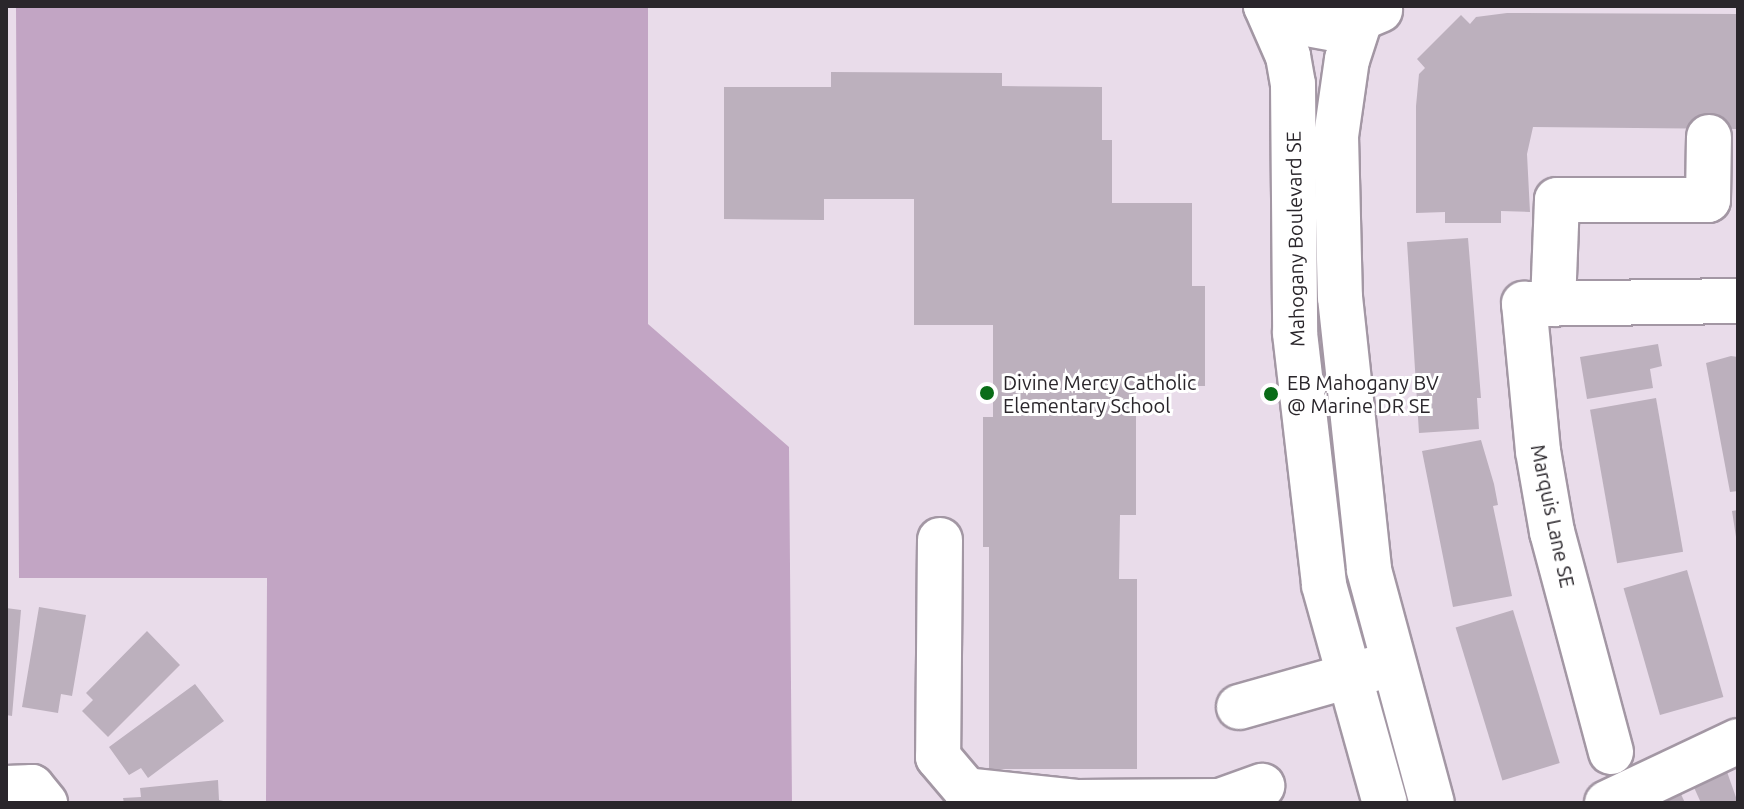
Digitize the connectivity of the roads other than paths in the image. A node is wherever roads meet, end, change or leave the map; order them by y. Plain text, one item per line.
1 (1266, 6) edge
2 (1372, 14) edge
3 (1709, 137) dead end
4 (1738, 301) edge
5 (1553, 304) junction
6 (940, 540) dead end
7 (1391, 664) junction
8 (1348, 676) junction
9 (1239, 707) dead end
10 (1738, 741) edge
11 (1611, 752) dead end
12 (1262, 786) dead end
13 (6, 788) edge
14 (45, 803) edge
15 (1385, 803) edge
16 (1432, 803) edge
17 (1607, 803) edge

1 - 2 street
1 - 8 street, Mahogany Boulevard SE
2 - 7 street, Mahogany Boulevard SE
3 - 5 street
4 - 5 street, Marquis Lane SE
5 - 11 street, Marquis Lane SE
6 - 12 street
7 - 8 street
7 - 16 street, Mahogany Boulevard SE
8 - 9 street
8 - 15 street, Mahogany Boulevard SE
10 - 17 street
13 - 14 street

